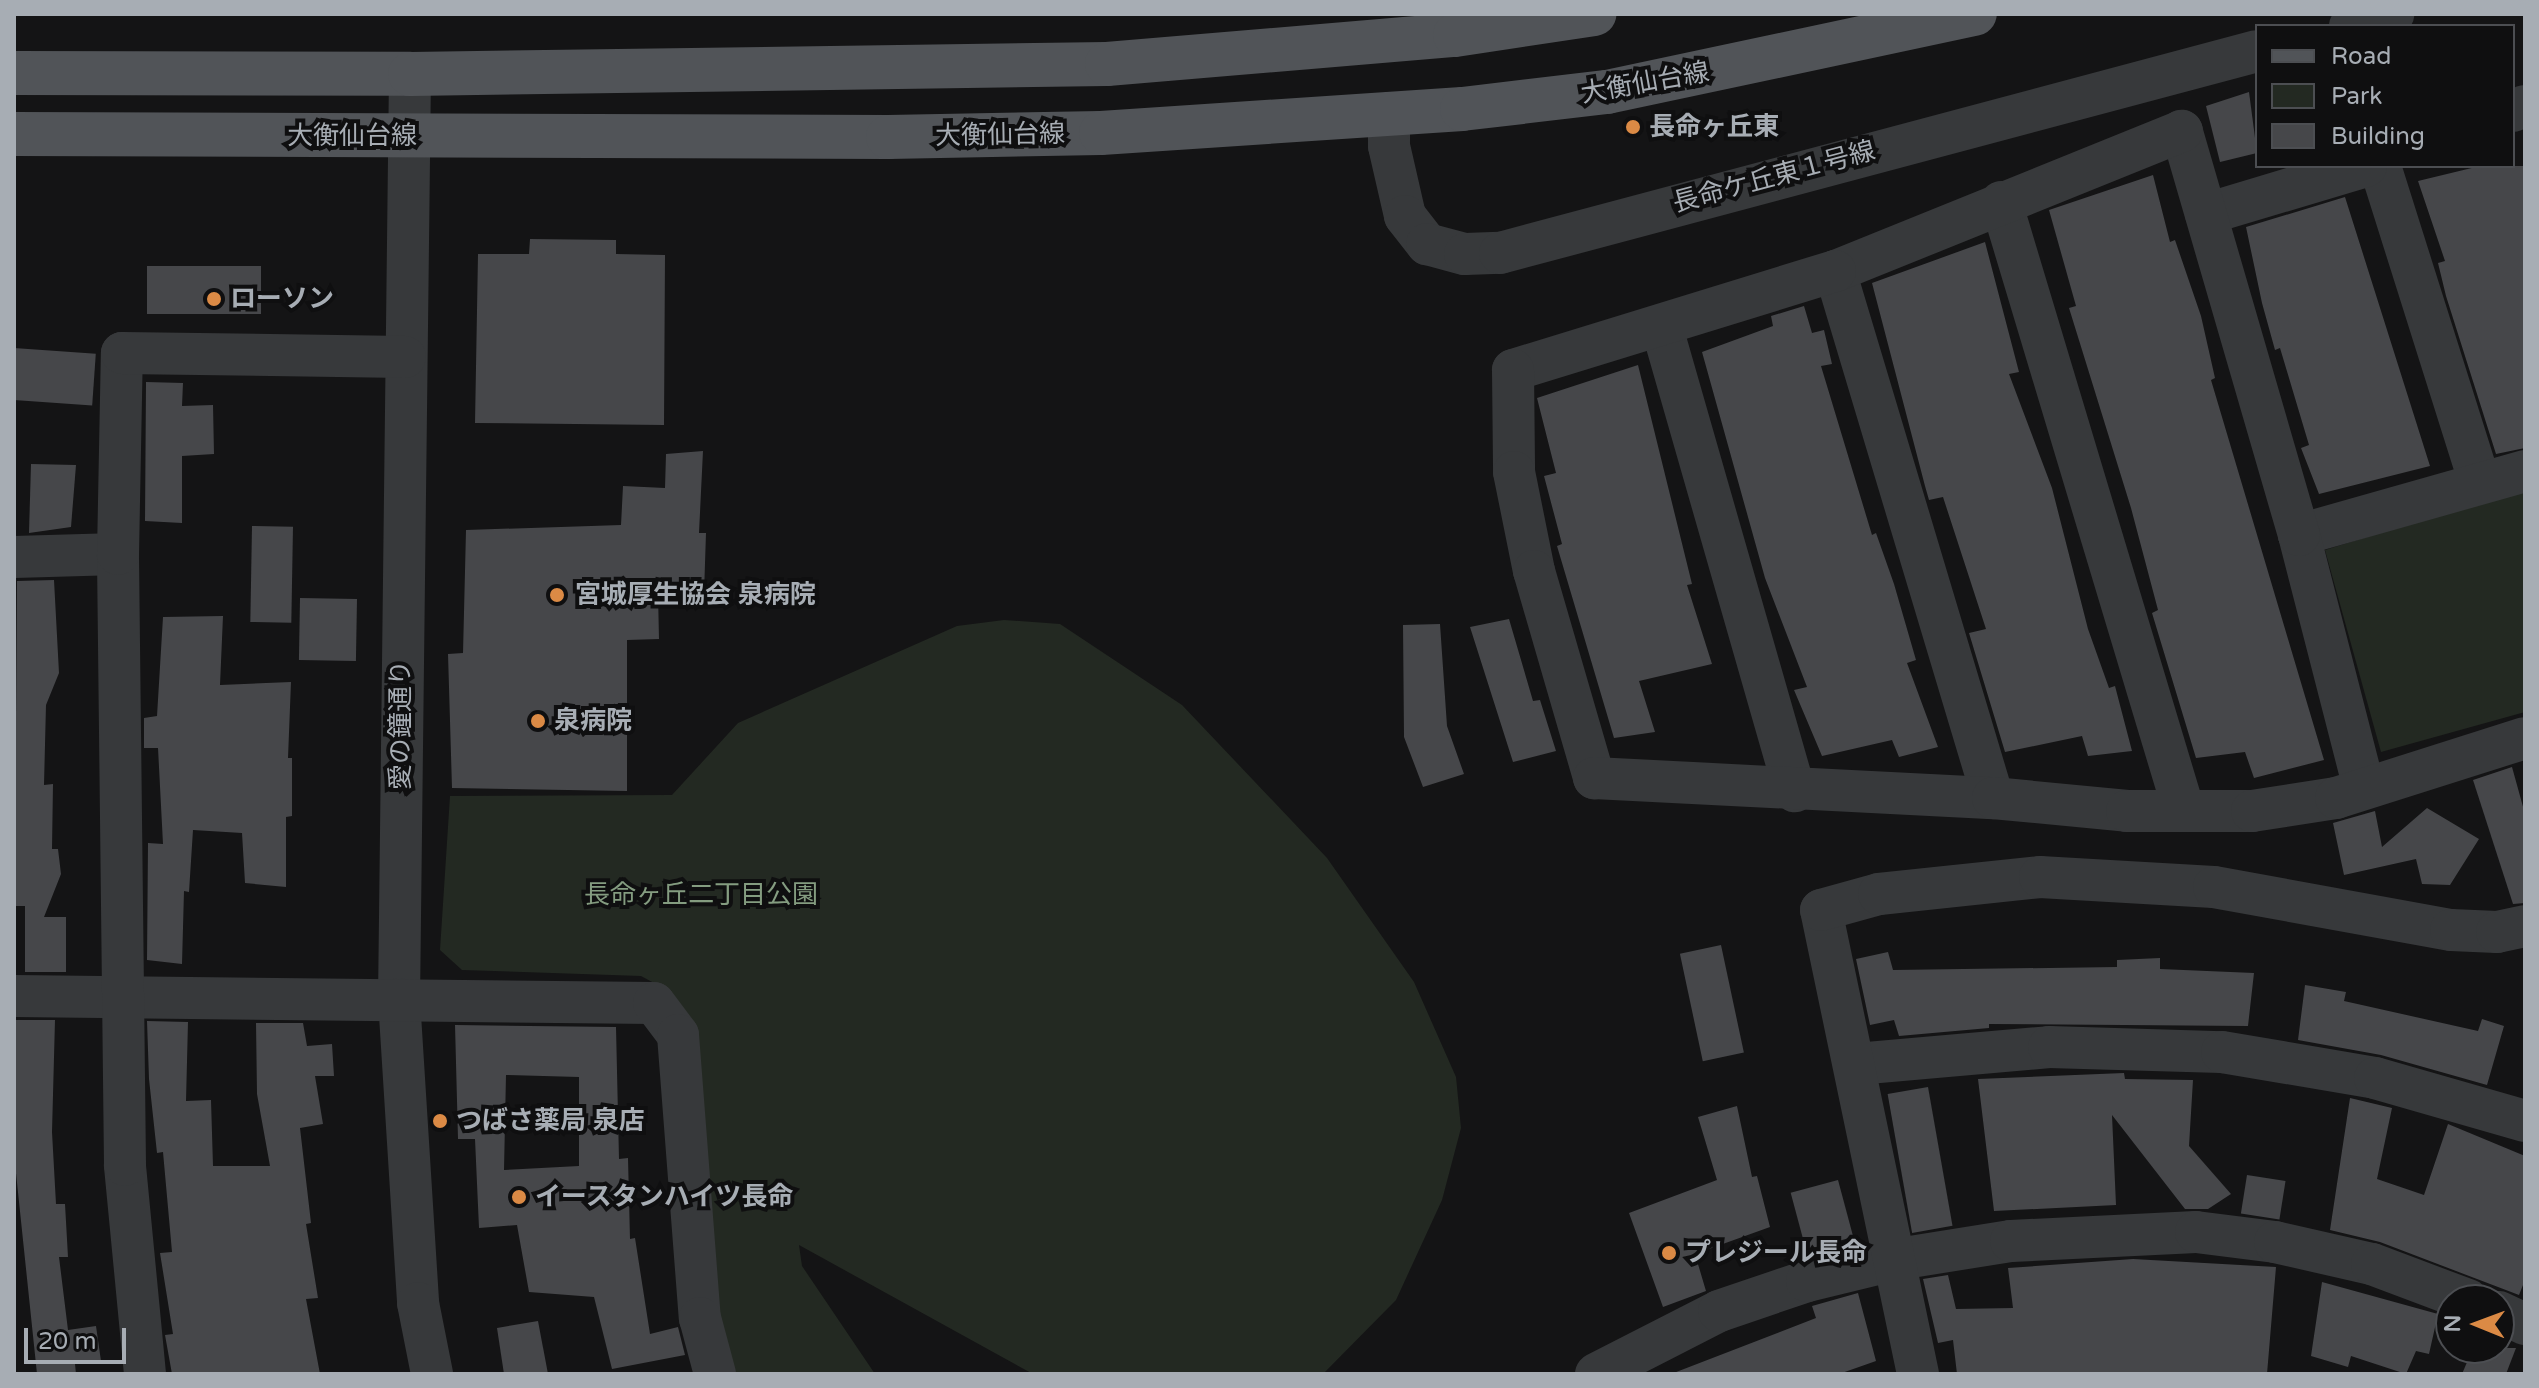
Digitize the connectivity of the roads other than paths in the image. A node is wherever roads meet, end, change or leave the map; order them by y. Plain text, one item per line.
1 (1594, 14) edge
2 (1975, 14) edge
3 (2393, 14) edge
4 (2357, 24) edge
5 (2255, 52) edge
6 (14, 73) edge
7 (410, 74) junction
8 (1389, 113) junction
9 (14, 134) edge
10 (408, 136) junction
11 (2359, 168) edge
12 (2381, 168) edge
13 (2001, 202) junction
14 (2206, 214) junction
15 (1835, 271) junction
16 (1662, 328) junction
17 (405, 357) junction
18 (2525, 471) edge
19 (2480, 483) junction
20 (2299, 535) junction
21 (118, 554) junction
22 (14, 557) edge
23 (2525, 738) edge
24 (2364, 788) junction
25 (1795, 791) junction
26 (1993, 798) junction
27 (2184, 811) junction
28 (2525, 926) edge
29 (14, 996) edge
30 (122, 997) junction
31 (399, 999) junction
32 (1856, 1064) junction
33 (2525, 1121) edge
34 (1898, 1259) junction
35 (2435, 1288) edge
36 (145, 1374) edge
37 (432, 1374) edge
38 (715, 1374) edge
39 (1596, 1374) edge
40 (1918, 1374) edge

1 - 7 main road
2 - 8 main road, 大衡仙台線
3 - 4 street
5 - 8 street, 長命ケ丘東１号線
6 - 7 main road
7 - 10 street, 愛の鐘通り
8 - 10 main road, 大衡仙台線
9 - 10 main road, 大衡仙台線
10 - 17 street, 愛の鐘通り
11 - 14 street
12 - 19 street
13 - 14 street
13 - 15 street
13 - 27 street
14 - 20 street
15 - 16 street
15 - 26 street
16 - 25 street
16 - 25 street
17 - 21 street
17 - 31 street, 愛の鐘通り
18 - 19 street
19 - 20 street
20 - 24 street
21 - 22 street
21 - 30 street
23 - 24 street
24 - 27 street
25 - 26 street
26 - 27 street
28 - 32 street
29 - 30 street
30 - 31 street
30 - 36 street
31 - 37 street, 愛の鐘通り
31 - 38 street
32 - 33 street
32 - 34 street
34 - 35 street
34 - 39 street
34 - 40 street

